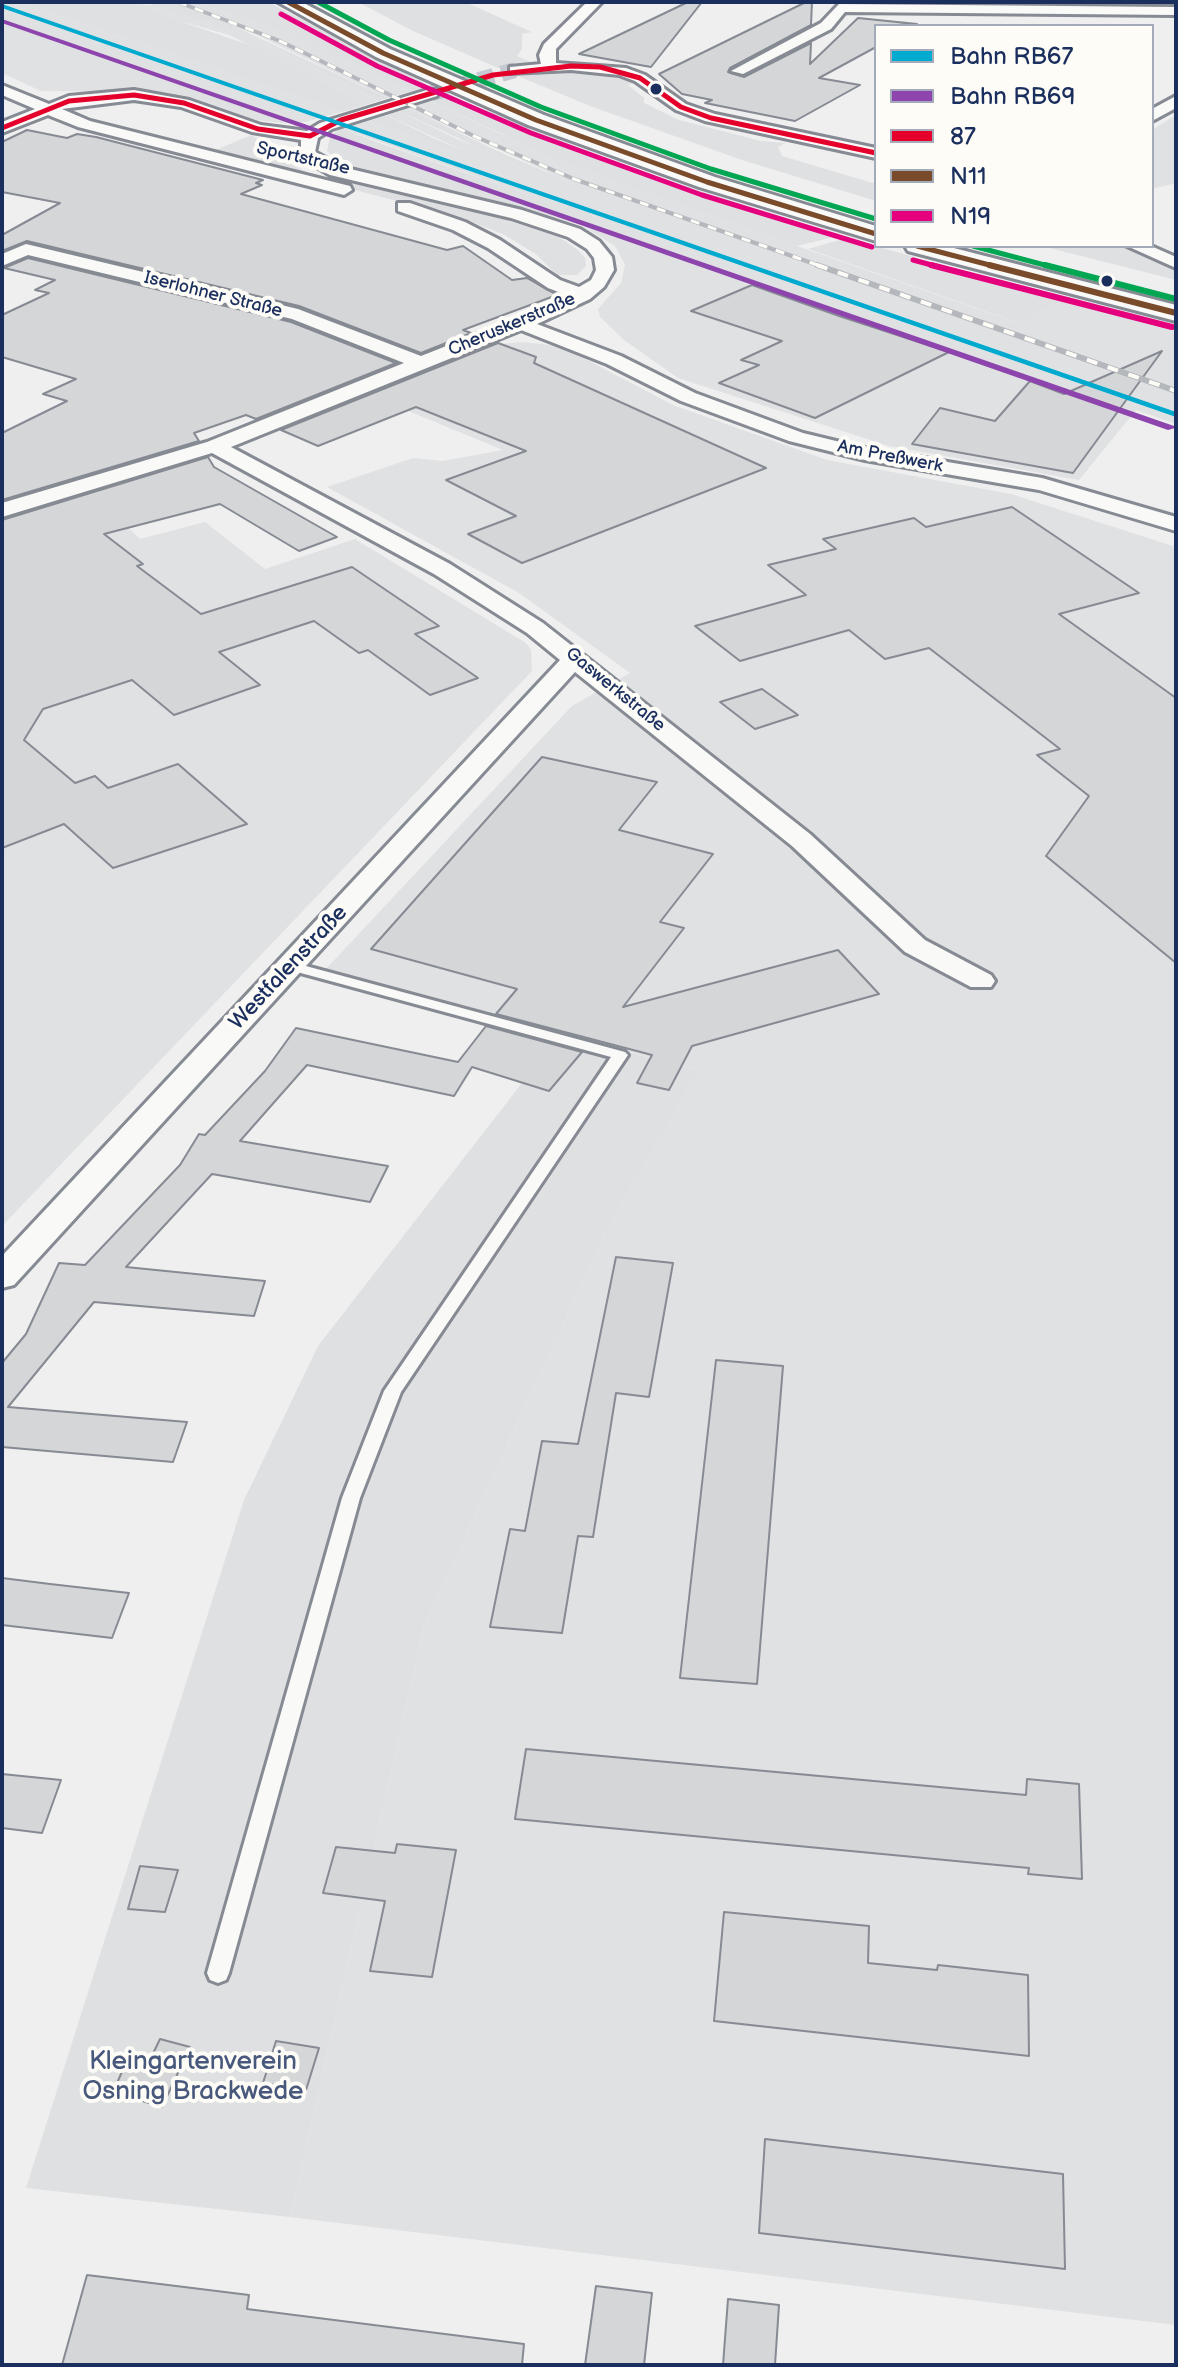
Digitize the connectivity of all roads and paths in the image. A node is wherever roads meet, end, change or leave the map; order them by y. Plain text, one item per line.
1 (288, 2) edge
2 (332, 2) edge
3 (595, 2) edge
4 (889, 5) edge
5 (1176, 11) edge
6 (549, 66) junction
7 (515, 70) tunnel mouth
8 (738, 71) dead end
9 (2, 90) edge
10 (432, 93) tunnel mouth
11 (1176, 101) edge
12 (44, 109) junction
13 (1154, 115) edge
14 (2, 128) edge
15 (310, 136) junction
16 (874, 153) edge
17 (874, 212) edge
18 (874, 233) edge
19 (925, 248) edge
20 (1000, 248) edge
21 (1141, 248) edge
22 (2, 261) edge
23 (1176, 263) edge
24 (1176, 293) edge
25 (583, 295) junction
26 (1176, 313) edge
27 (569, 318) junction
28 (521, 324) junction
29 (614, 360) junction
30 (421, 363) junction
31 (214, 446) junction
32 (2, 510) edge
33 (1176, 524) edge
34 (575, 658) junction
35 (291, 966) junction
36 (981, 981) dead end
37 (2, 1277) edge
38 (218, 1973) dead end

1 - 18 highway
2 - 17 highway
3 - 6 street
4 - 5 street
4 - 8 street
6 - 7 street
6 - 16 street
9 - 12 street, Sportstraße
10 - 15 street
11 - 13 street
12 - 14 street
12 - 15 street
12 - 25 street, Sportstraße
15 - 25 street, Cheruskerstraße
19 - 26 highway
20 - 24 highway
21 - 23 street
22 - 30 street, Iserlohner Straße
25 - 27 street, Cheruskerstraße
27 - 28 street, Cheruskerstraße
27 - 29 street, Am Preßwerk
28 - 29 street, Am Preßwerk
28 - 30 street, Cheruskerstraße
29 - 33 street, Am Preßwerk
30 - 31 street, Cheruskerstraße
31 - 32 street, Cheruskerstraße
31 - 34 street, Gaswerkstraße
34 - 35 street, Westfalenstraße
34 - 36 street, Gaswerkstraße
35 - 37 street, Westfalenstraße
35 - 38 lane

